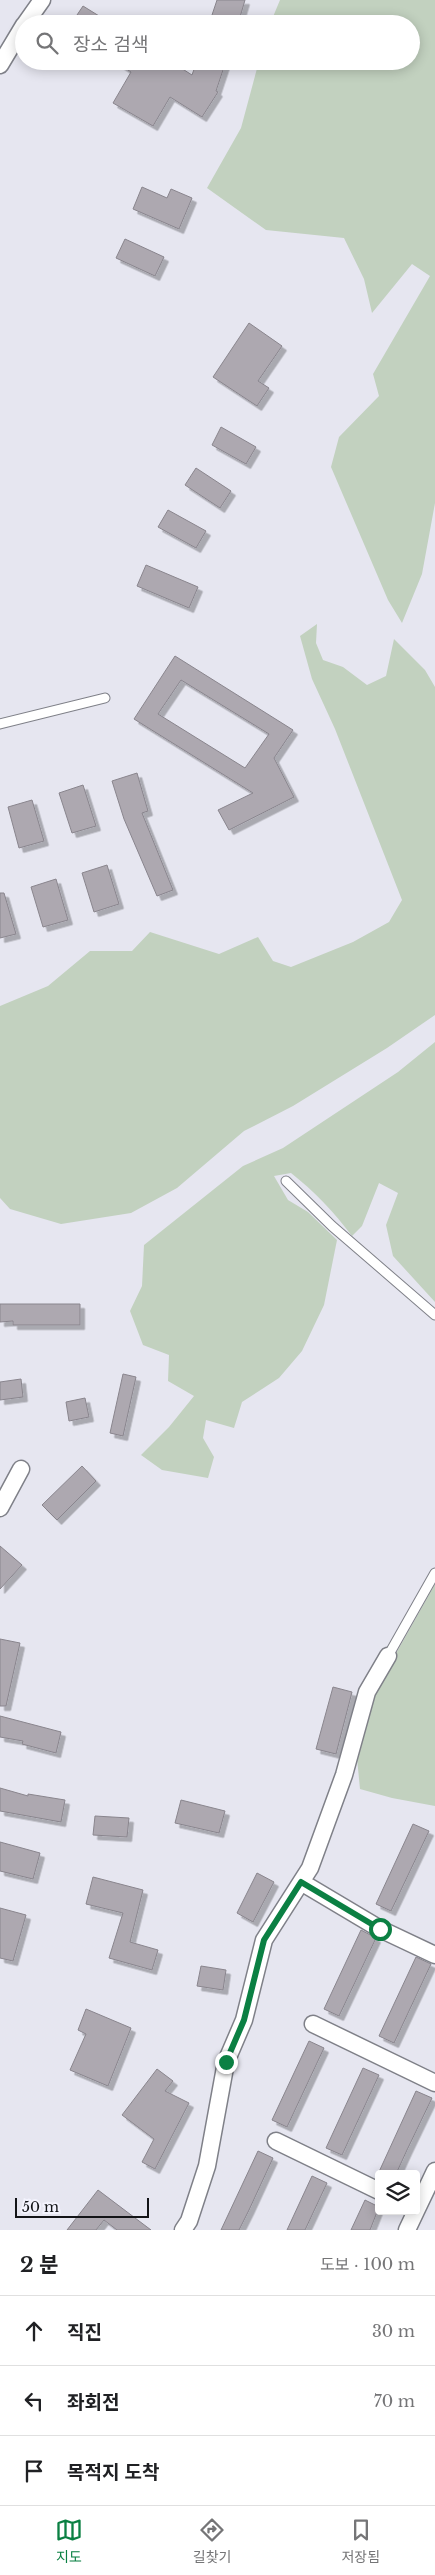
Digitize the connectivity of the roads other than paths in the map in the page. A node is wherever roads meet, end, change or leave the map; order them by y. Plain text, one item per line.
1 (42, 0) edge
2 (31, 15) edge
3 (15, 40) edge
4 (0, 66) edge
5 (105, 698) dead end
6 (0, 724) edge
7 (286, 1181) dead end
8 (435, 1315) edge
9 (21, 1469) dead end
10 (0, 1508) edge
11 (435, 1572) edge
12 (388, 1656) joint
13 (301, 1882) junction
14 (435, 1955) edge
15 (313, 2024) dead end
16 (435, 2083) edge
17 (276, 2141) dead end
18 (435, 2171) edge
19 (375, 2189) edge
20 (420, 2203) edge
21 (414, 2215) edge
22 (183, 2230) edge
23 (407, 2230) edge

1 - 2 street
3 - 4 street
5 - 6 lane
7 - 8 lane
9 - 10 street
11 - 12 lane
12 - 13 street
13 - 14 street
13 - 22 street
15 - 16 street
17 - 19 street
18 - 20 street
21 - 23 street

